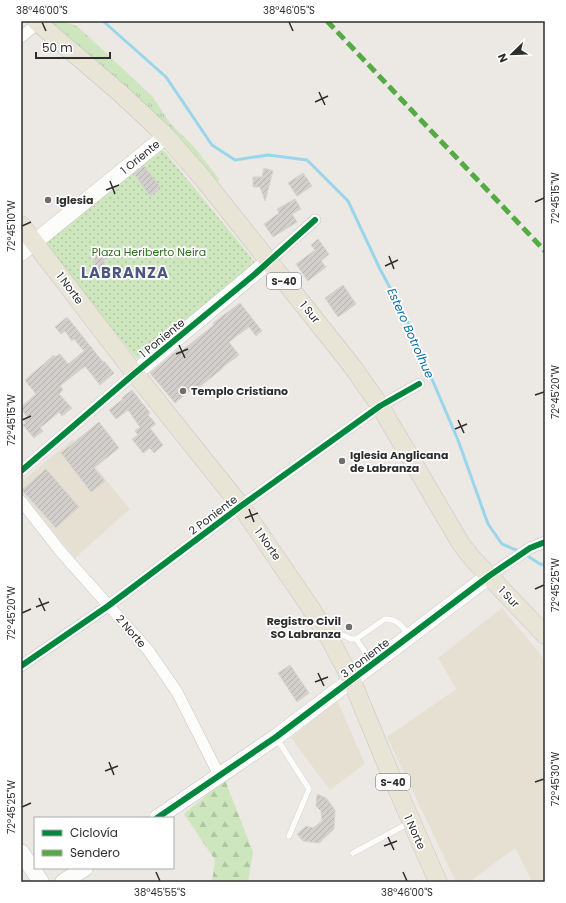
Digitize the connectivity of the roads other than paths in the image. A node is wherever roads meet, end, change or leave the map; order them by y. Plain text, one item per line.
1 (37, 22) edge
2 (21, 37) edge
3 (166, 136) junction
4 (315, 220) dead end
5 (21, 225) edge
6 (28, 247) edge
7 (269, 262) junction
8 (135, 373) junction
9 (419, 384) dead end
10 (380, 406) junction
11 (21, 472) edge
12 (21, 501) edge
13 (241, 506) junction
14 (545, 542) edge
15 (489, 576) junction
16 (108, 606) junction
17 (545, 635) edge
18 (410, 636) junction
19 (356, 639) junction
20 (331, 641) junction
21 (374, 664) junction
22 (21, 666) edge
23 (352, 681) junction
24 (276, 737) junction
25 (219, 775) junction
26 (159, 817) edge
27 (411, 822) junction
28 (289, 836) dead end
29 (21, 852) edge
30 (353, 852) dead end
31 (83, 869) edge
32 (40, 882) edge
33 (63, 882) edge
34 (438, 882) edge

1 - 2 street
1 - 3 main road, 1 Sur / S-40
3 - 6 street, 1 Oriente
3 - 7 main road, 1 Sur / S-40
4 - 7 street, 1 Poniente
5 - 6 main road, 1 Norte / S-40
6 - 8 main road, 1 Norte / S-40
7 - 8 street, 1 Poniente
7 - 10 main road, 1 Sur / S-40
8 - 11 street, 1 Poniente
8 - 13 main road, 1 Norte / S-40
9 - 10 street, 2 Poniente
10 - 13 street, 2 Poniente
10 - 15 main road, 1 Sur / S-40
12 - 16 street, 2 Norte
13 - 16 street, 2 Poniente
13 - 20 main road, 1 Norte / S-40
14 - 15 street, 3 Poniente
15 - 17 main road, 1 Sur / S-40
15 - 18 street, 3 Poniente
16 - 22 street, 2 Poniente
16 - 25 street, 2 Norte
18 - 19 lane
18 - 21 street, 3 Poniente
19 - 20 lane
19 - 21 lane
20 - 23 main road, 1 Norte / S-40
21 - 23 street, 3 Poniente
23 - 24 street, 3 Poniente
23 - 27 main road, 1 Norte / S-40
24 - 25 street, 3 Poniente
24 - 28 lane
25 - 26 street, 3 Poniente
27 - 30 lane
27 - 34 main road, 1 Norte / S-40
29 - 32 street
31 - 33 street

